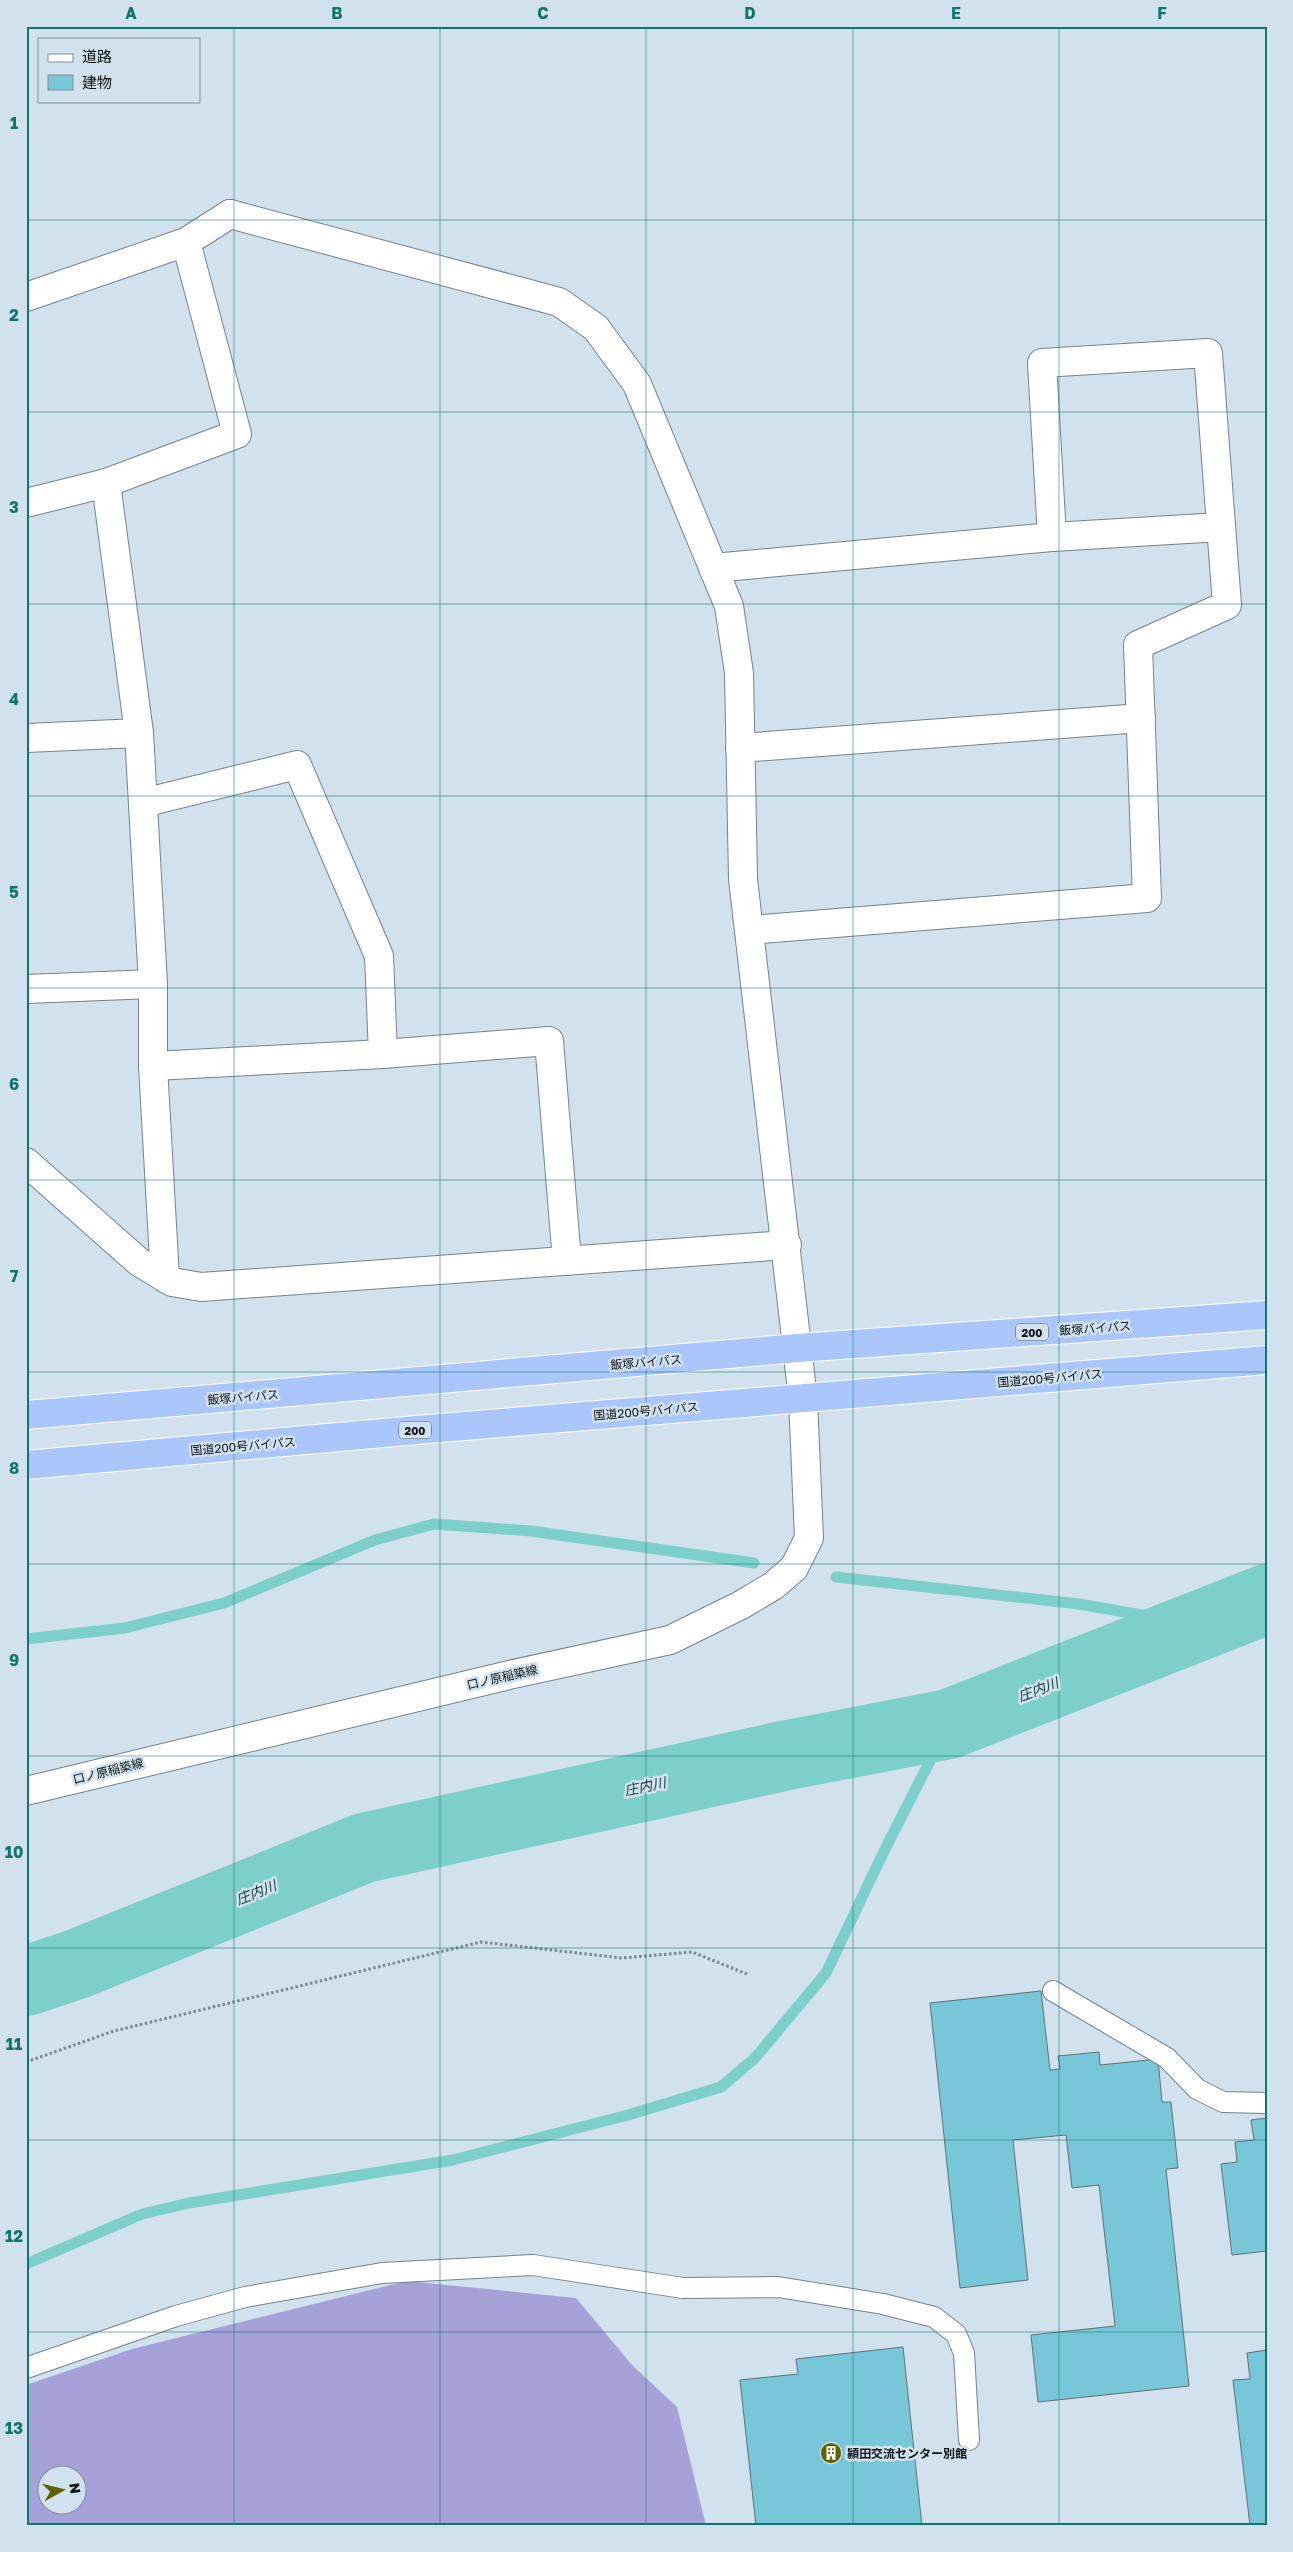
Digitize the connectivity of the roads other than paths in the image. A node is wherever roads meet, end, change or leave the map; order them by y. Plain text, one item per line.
1 (186, 242) junction
2 (26, 296) edge
3 (106, 482) junction
4 (26, 503) edge
5 (1221, 526) junction
6 (1052, 536) junction
7 (713, 568) junction
8 (1141, 718) junction
9 (139, 733) junction
10 (26, 738) edge
11 (740, 748) junction
12 (143, 803) junction
13 (749, 930) junction
14 (152, 984) junction
15 (26, 989) edge
16 (383, 1054) junction
17 (153, 1066) junction
18 (26, 1162) edge
19 (787, 1245) junction
20 (568, 1261) junction
21 (165, 1278) junction
22 (1267, 1315) edge
23 (798, 1348) junction
24 (1267, 1360) edge
25 (803, 1399) junction
26 (26, 1415) edge
27 (26, 1466) edge
28 (26, 1791) edge
29 (1053, 1991) dead end
30 (1267, 2104) edge
31 (26, 2368) edge
32 (969, 2440) dead end

1 - 2 street
1 - 3 street
1 - 7 street, 口ノ原稲築線
3 - 4 street
3 - 9 street
5 - 6 street
5 - 6 street
5 - 8 street
6 - 7 street
7 - 11 street, 口ノ原稲築線
8 - 11 street
8 - 13 street
9 - 10 street
9 - 12 street
11 - 13 street, 口ノ原稲築線
12 - 14 street
12 - 16 street
13 - 19 street, 口ノ原稲築線
14 - 15 street
14 - 17 street
16 - 17 street
16 - 20 street
17 - 21 street
18 - 21 street
19 - 20 street
19 - 23 street, 口ノ原稲築線
20 - 21 street
22 - 23 highway, 飯塚バイパス / 200
23 - 25 street, 口ノ原稲築線
23 - 26 highway, 飯塚バイパス / 200
24 - 25 highway, 国道200号バイパス / 200
25 - 27 highway, 国道200号バイパス / 200
25 - 28 street, 口ノ原稲築線
29 - 30 lane
31 - 32 lane

